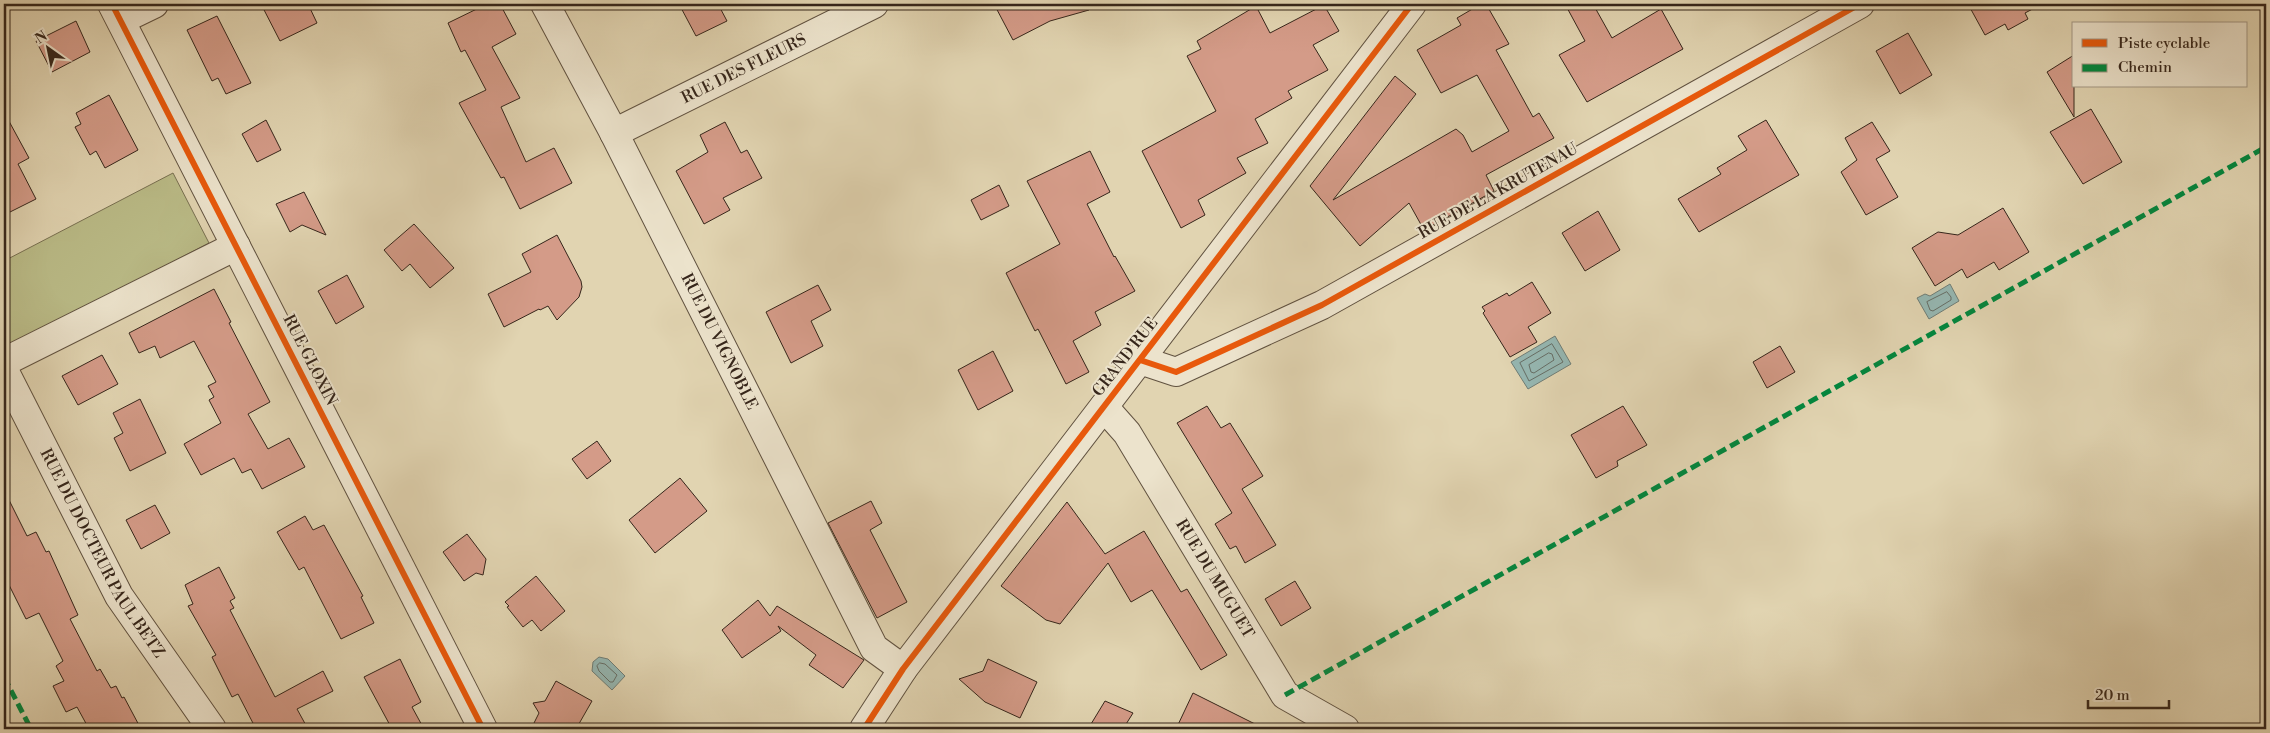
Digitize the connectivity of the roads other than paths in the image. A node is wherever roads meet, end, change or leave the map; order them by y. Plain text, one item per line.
1 (154, 4) edge
2 (546, 4) edge
3 (874, 4) edge
4 (1412, 4) edge
5 (1860, 4) edge
6 (117, 12) edge
7 (614, 133) junction
8 (236, 246) junction
9 (1140, 360) junction
10 (4, 362) edge
11 (4, 370) edge
12 (1104, 407) junction
13 (903, 669) junction
14 (212, 729) edge
15 (484, 729) edge
16 (864, 729) edge
17 (1345, 729) edge

1 - 6 street
2 - 7 street, RUE DU VIGNOBLE
3 - 7 street, RUE DES FLEURS
4 - 9 street, GRAND'RUE
5 - 9 street, RUE DE LA KRUTENAU
6 - 8 street, RUE GLOXIN
7 - 13 street, RUE DU VIGNOBLE
8 - 10 street
8 - 15 street, RUE GLOXIN
9 - 12 street, GRAND'RUE
11 - 14 street, RUE DU DOCTEUR PAUL BETZ
12 - 13 street, GRAND'RUE
12 - 17 street, RUE DU MUGUET
13 - 16 street, GRAND'RUE

